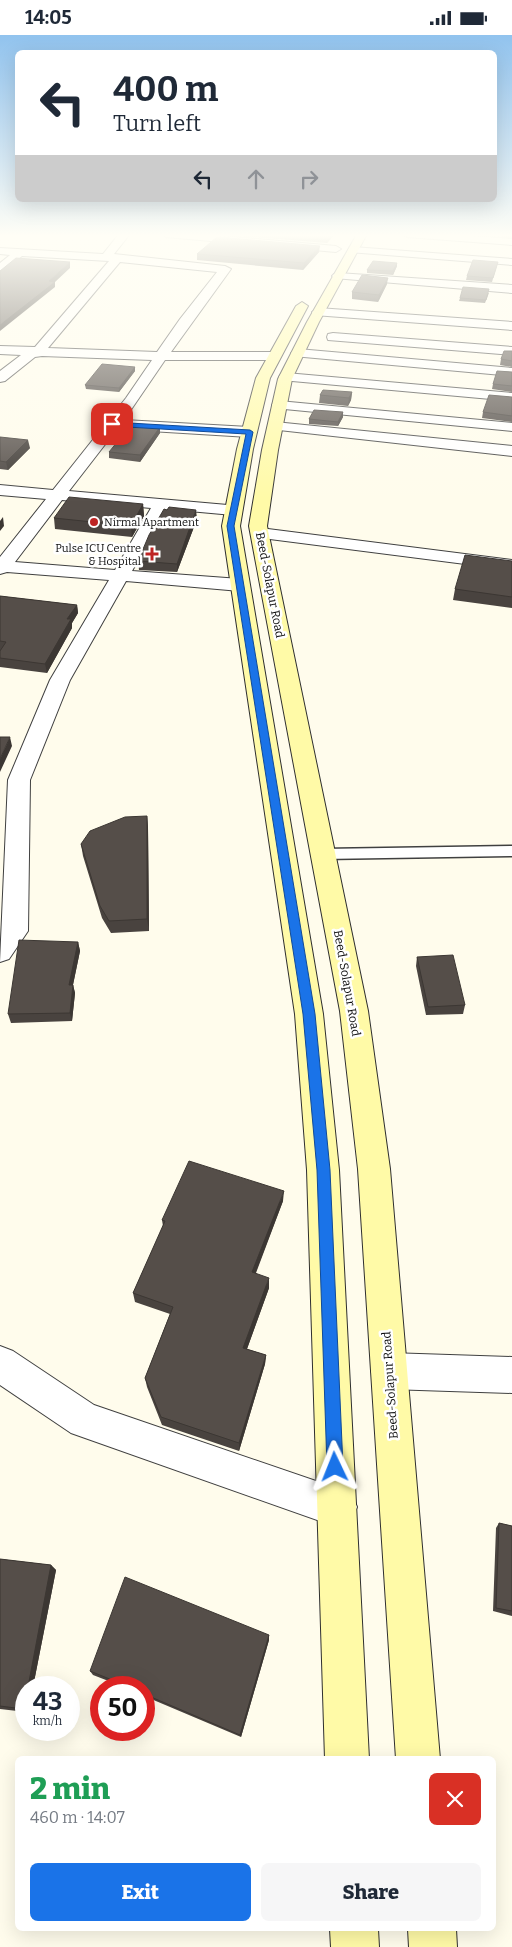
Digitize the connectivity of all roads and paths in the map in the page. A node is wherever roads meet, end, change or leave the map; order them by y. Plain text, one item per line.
1 (59, 323) edge
2 (185, 323) edge
3 (293, 323) edge
4 (310, 323) edge
5 (512, 326) edge
6 (297, 346) junction
7 (0, 350) edge
8 (512, 351) edge
9 (35, 353) junction
10 (160, 356) junction
11 (512, 372) edge
12 (0, 378) edge
13 (512, 397) edge
14 (268, 421) junction
15 (112, 424) junction
16 (512, 427) edge
17 (512, 451) edge
18 (0, 490) edge
19 (57, 495) junction
20 (162, 504) junction
21 (234, 510) junction
22 (260, 533) junction
23 (512, 565) edge
24 (1, 567) edge
25 (121, 575) junction
26 (240, 585) junction
27 (512, 851) edge
28 (323, 854) junction
29 (8, 889) edge
30 (0, 952) edge
31 (0, 1364) edge
32 (389, 1371) junction
33 (512, 1375) edge
34 (337, 1507) junction
35 (347, 1756) edge
36 (418, 1756) edge
37 (354, 1931) edge
38 (432, 1931) edge
39 (355, 1947) edge
40 (433, 1947) edge

1 - 9 street
2 - 10 street
3 - 6 main road, Beed-Solapur Road
4 - 6 main road, Beed-Solapur Road
5 - 6 street
6 - 8 street
6 - 10 street
6 - 11 street
6 - 13 street
6 - 14 main road, Beed-Solapur Road
6 - 14 main road, Beed-Solapur Road
7 - 9 street
9 - 10 street
9 - 12 street
10 - 15 street
14 - 15 street
14 - 16 street
14 - 17 street
14 - 21 main road, Beed-Solapur Road
14 - 22 main road, Beed-Solapur Road
15 - 19 street
18 - 19 street
19 - 20 street
19 - 24 street
20 - 21 street
20 - 25 street
21 - 26 main road, Beed-Solapur Road
22 - 23 street
22 - 28 main road, Beed-Solapur Road
24 - 25 street
25 - 26 street
25 - 29 street
26 - 34 main road, Beed-Solapur Road
27 - 28 lane
28 - 32 main road, Beed-Solapur Road
29 - 30 street
31 - 34 street
32 - 33 street
32 - 36 main road, Beed-Solapur Road
34 - 35 main road, Beed-Solapur Road
37 - 39 main road
38 - 40 main road

